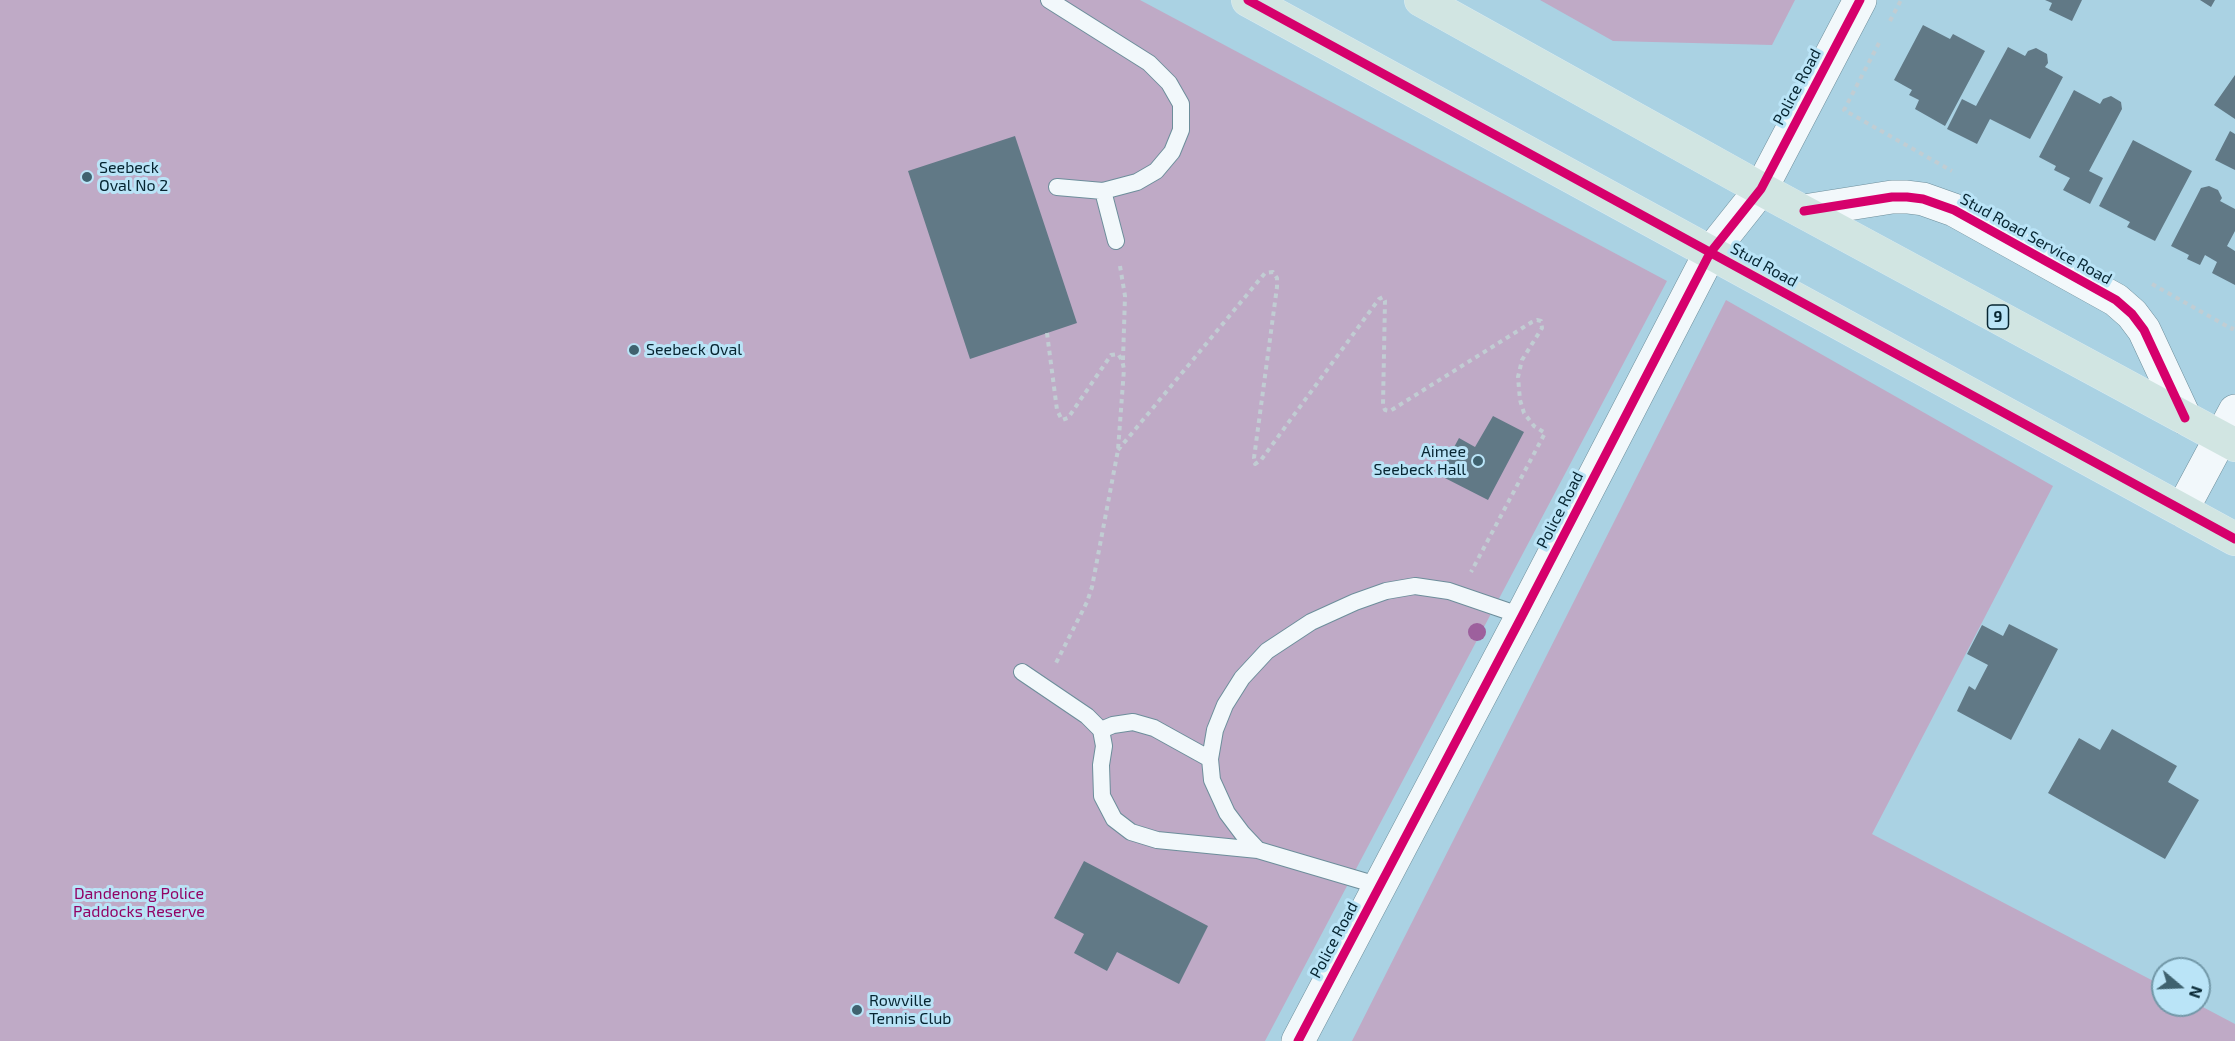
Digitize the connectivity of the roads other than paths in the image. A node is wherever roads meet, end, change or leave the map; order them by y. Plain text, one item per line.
1 (1049, 0) edge
2 (1248, 0) edge
3 (1421, 0) edge
4 (1860, 0) edge
5 (1056, 187) dead end
6 (1761, 189) junction
7 (1103, 191) junction
8 (1804, 211) junction
9 (1116, 241) road end
10 (1710, 253) junction
11 (2185, 418) junction
12 (2230, 431) edge
13 (2182, 510) junction
14 (2235, 539) edge
15 (1522, 616) junction
16 (1022, 672) dead end
17 (1101, 730) junction
18 (1210, 759) junction
19 (1258, 850) junction
20 (1380, 886) junction
21 (1298, 1041) edge

1 - 7 lane
2 - 10 highway, Stud Road
3 - 6 highway, 9
4 - 6 street, Police Road
5 - 7 lane
6 - 8 highway, 9
6 - 10 street, Police Road
7 - 9 lane
8 - 11 highway, 9
8 - 11 street, Stud Road Service Road
10 - 13 highway, Stud Road
10 - 15 street, Police Road
11 - 12 highway, 9
12 - 13 street
13 - 14 highway, Stud Road
15 - 18 lane
15 - 20 street, Police Road
16 - 17 lane
17 - 18 lane
17 - 19 lane
18 - 19 lane
19 - 20 lane
20 - 21 street, Police Road

